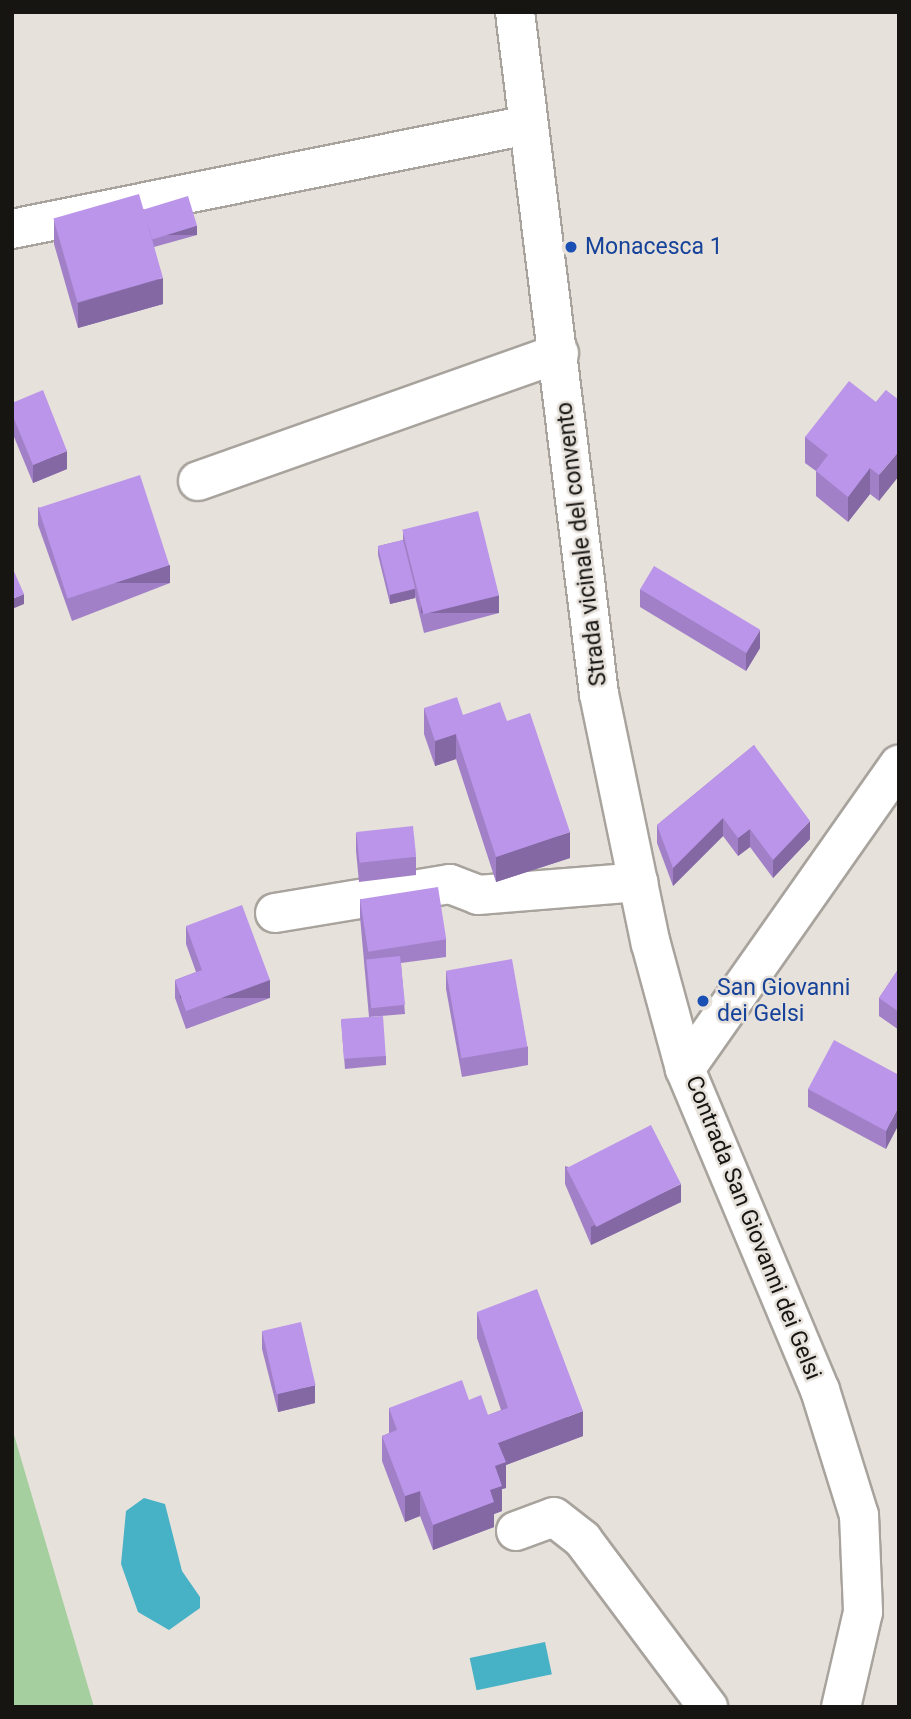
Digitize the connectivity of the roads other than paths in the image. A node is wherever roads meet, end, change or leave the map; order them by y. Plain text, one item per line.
1 (516, 12) edge
2 (528, 125) junction
3 (12, 229) edge
4 (559, 353) junction
5 (198, 481) dead end
6 (899, 765) edge
7 (638, 882) junction
8 (275, 913) dead end
9 (685, 1069) junction
10 (516, 1531) dead end
11 (708, 1707) edge
12 (841, 1707) edge

1 - 2 street, Strada vicinale del convento
2 - 3 street
2 - 4 street, Strada vicinale del convento
4 - 5 street
4 - 7 street, Strada vicinale del convento
6 - 9 street, Contrada San Giovanni dei Gelsi
7 - 8 street
7 - 9 street, Strada vicinale del convento
9 - 12 street, Contrada San Giovanni dei Gelsi
10 - 11 street

